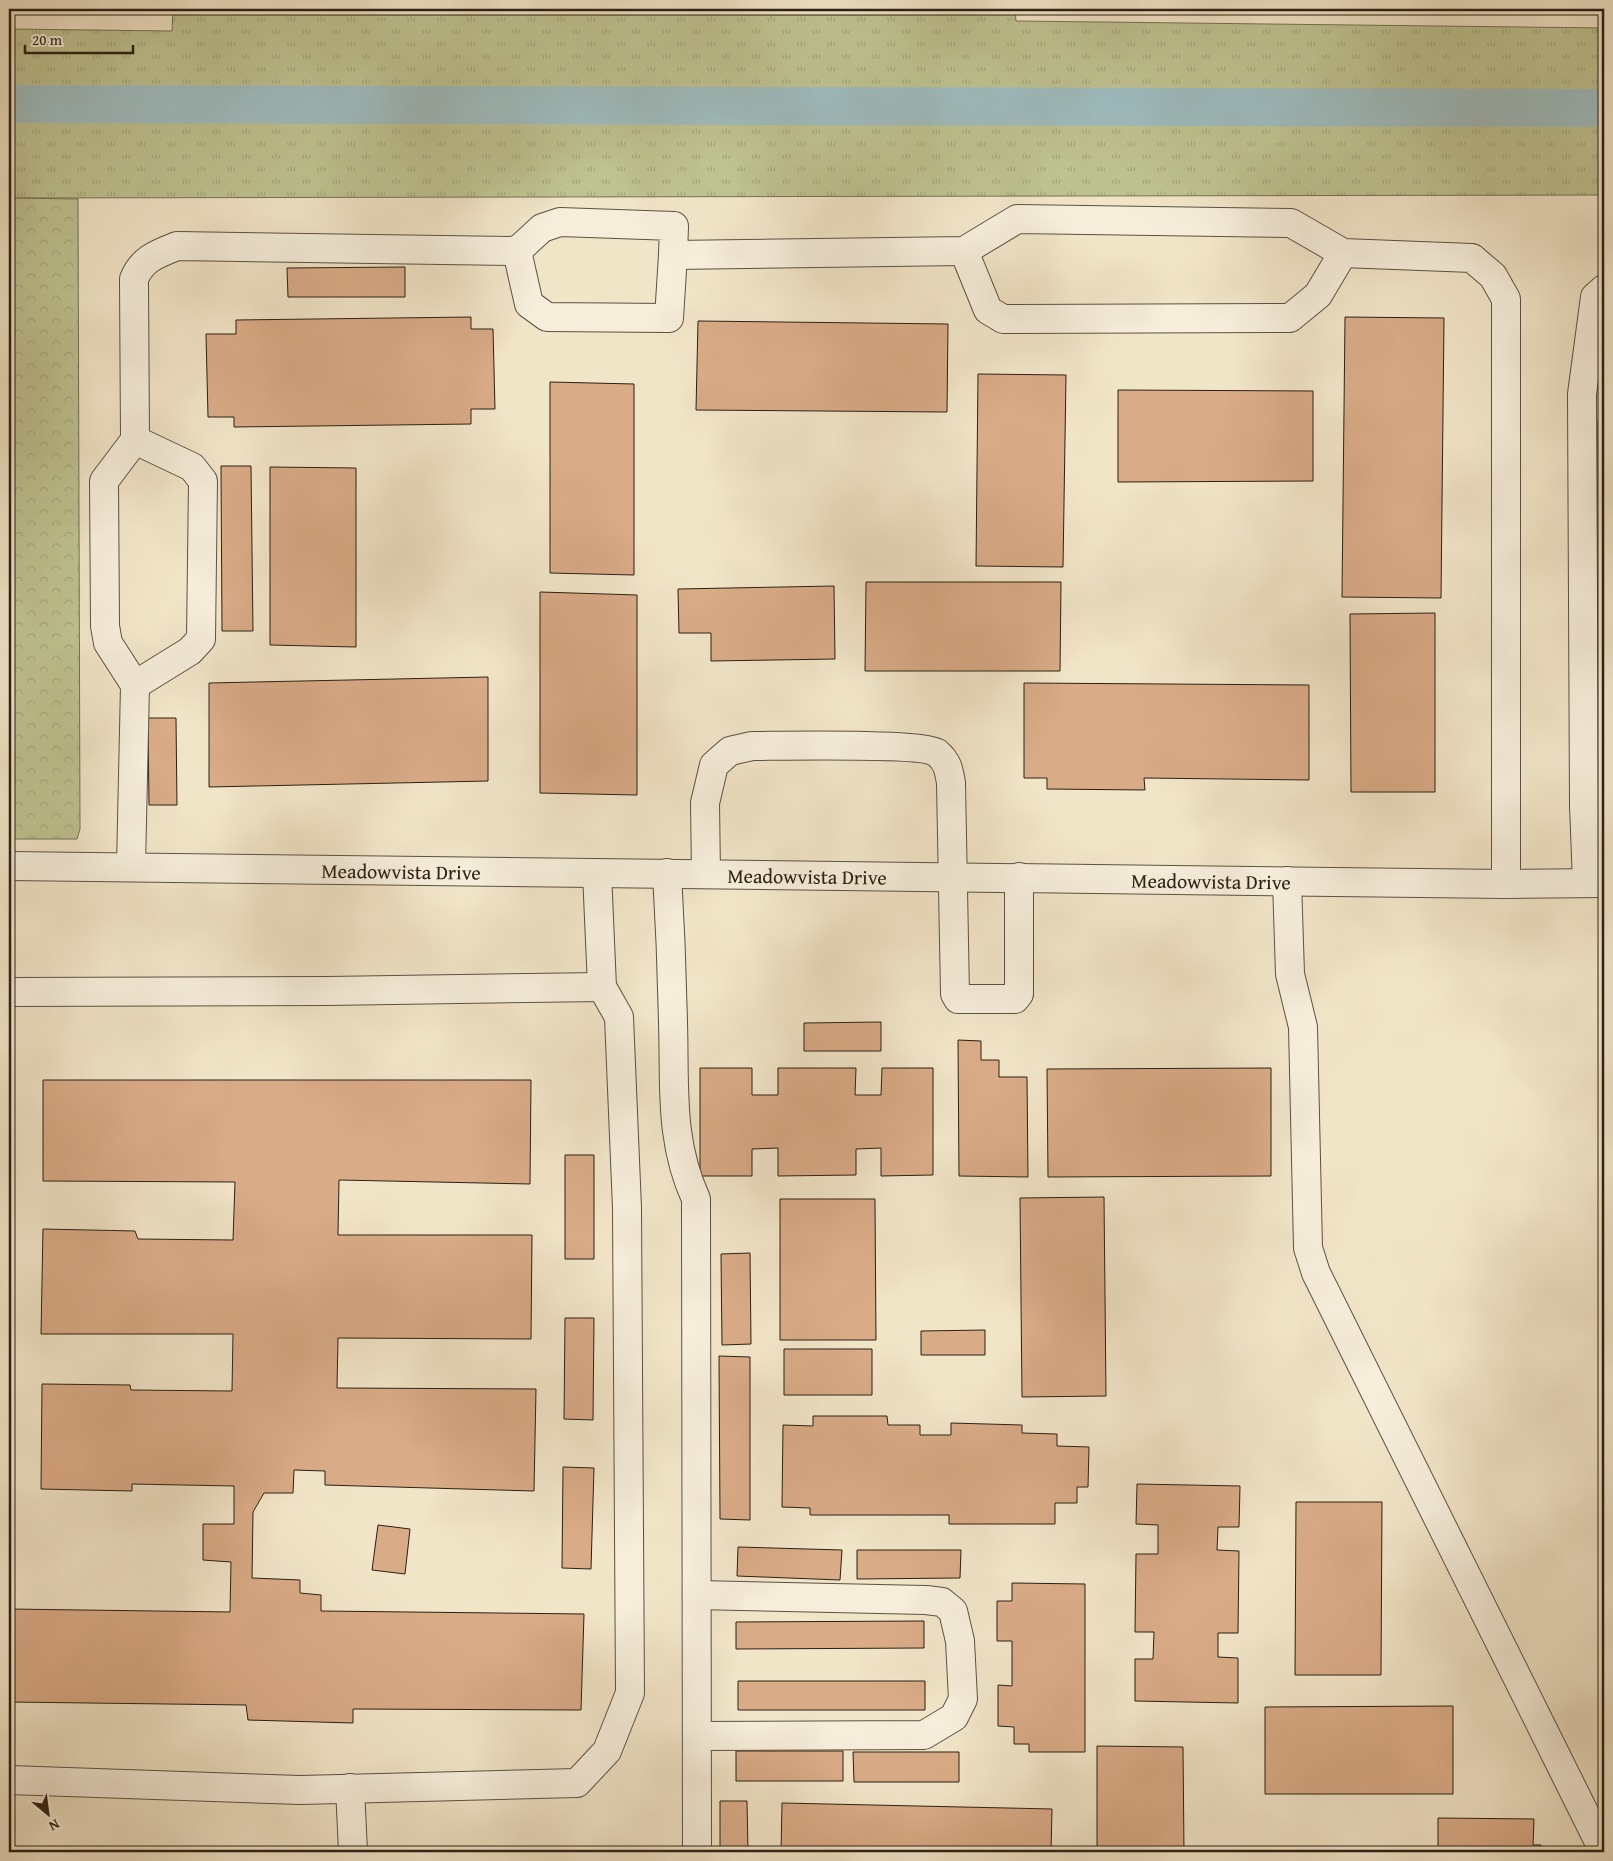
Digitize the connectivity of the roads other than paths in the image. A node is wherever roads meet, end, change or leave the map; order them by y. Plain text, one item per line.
1 (517, 251) junction
2 (964, 251) junction
3 (1343, 253) junction
4 (673, 256) junction
5 (1604, 290) edge
6 (135, 440) junction
7 (135, 684) junction
8 (1594, 805) edge
9 (9, 866) edge
10 (131, 867) junction
11 (597, 873) junction
12 (667, 873) junction
13 (706, 874) junction
14 (952, 876) junction
15 (1019, 877) junction
16 (1288, 881) junction
17 (1596, 883) edge
18 (1506, 884) junction
19 (602, 987) junction
20 (9, 992) edge
21 (697, 1595) junction
22 (697, 1736) junction
23 (9, 1780) edge
24 (350, 1788) junction
25 (353, 1852) edge
26 (697, 1852) edge
27 (1604, 1852) edge

1 - 4 street
1 - 4 street
1 - 6 street
2 - 3 street
2 - 3 street
2 - 4 street
3 - 18 street
5 - 8 street
6 - 7 street
6 - 7 street
7 - 10 street
8 - 17 street
9 - 10 street, Meadowvista Drive
10 - 11 street, Meadowvista Drive
11 - 12 street, Meadowvista Drive
11 - 19 street
12 - 13 street, Meadowvista Drive
12 - 21 street
13 - 14 street, Meadowvista Drive
13 - 14 street
14 - 15 street, Meadowvista Drive
14 - 15 street
15 - 16 street, Meadowvista Drive
16 - 18 street, Meadowvista Drive
16 - 27 street
17 - 18 street, Meadowvista Drive
19 - 20 street
19 - 24 street
21 - 22 street
21 - 22 street
22 - 26 street
23 - 24 street
24 - 25 street

